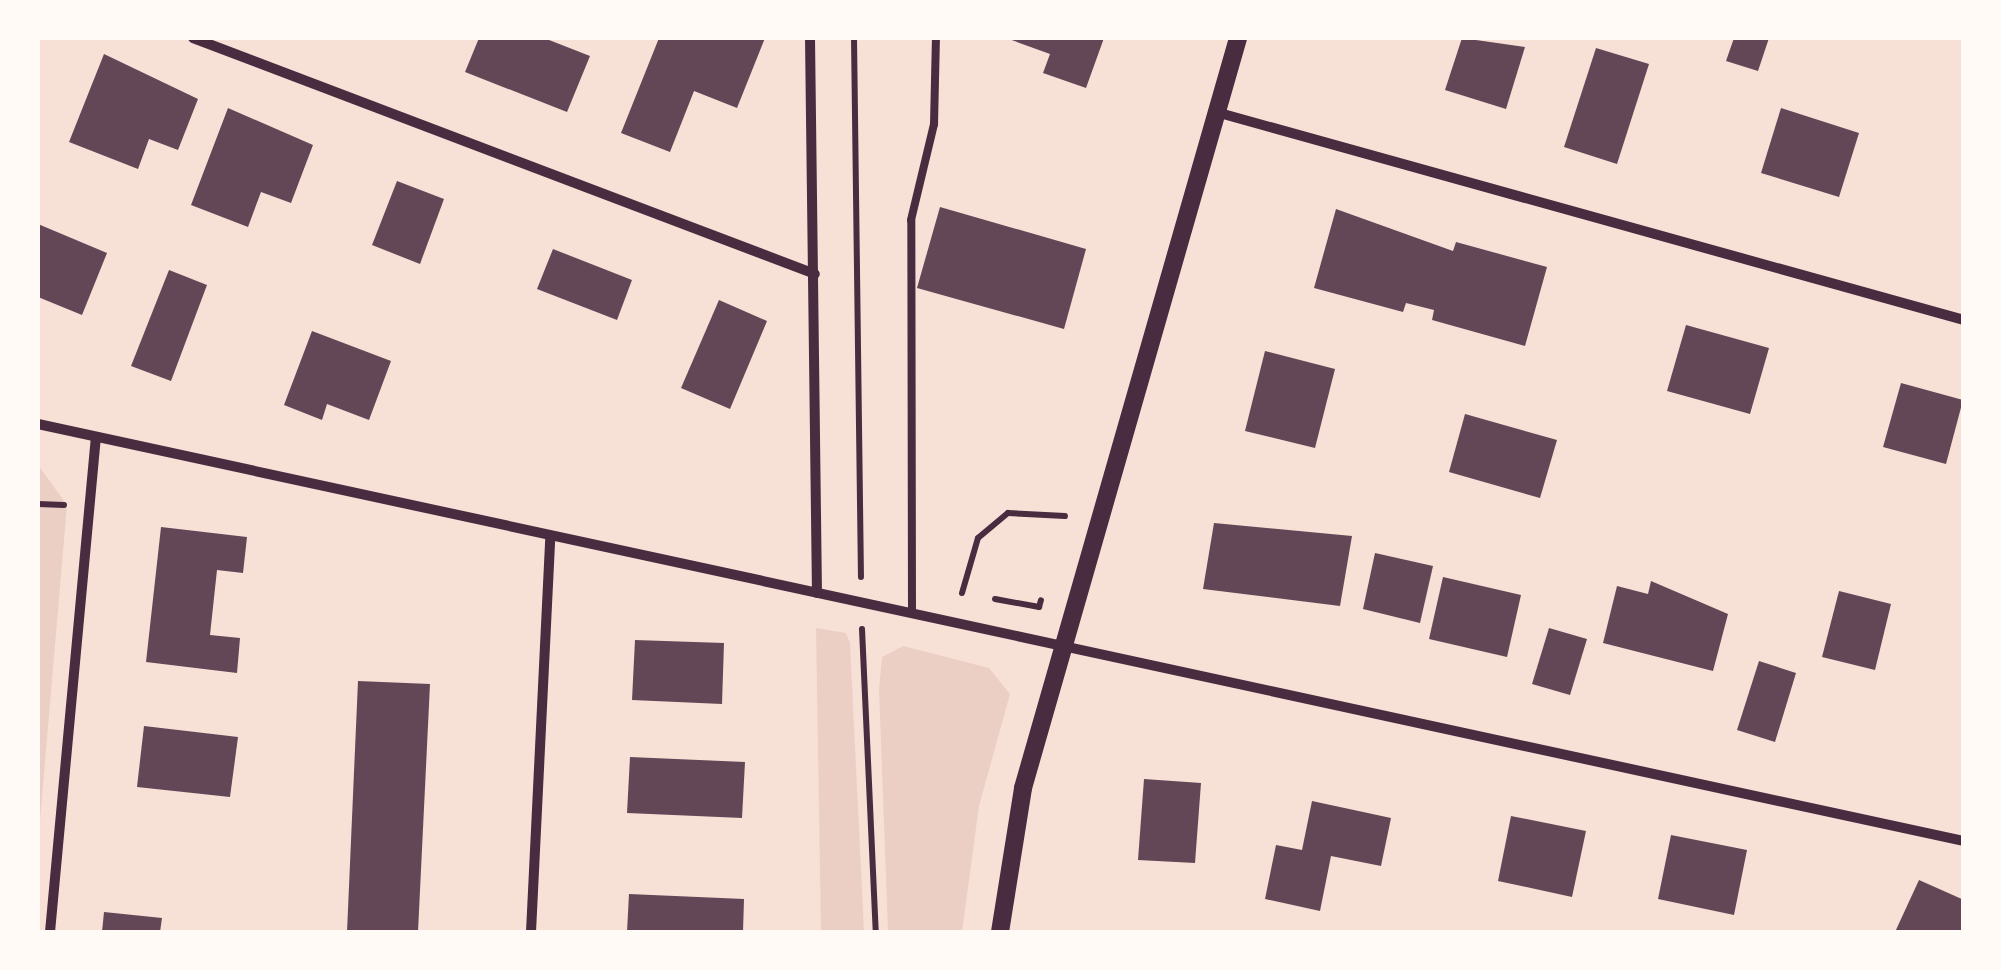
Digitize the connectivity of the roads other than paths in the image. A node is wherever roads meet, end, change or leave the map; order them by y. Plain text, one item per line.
1 (193, 38) edge
2 (810, 38) edge
3 (936, 38) edge
4 (1238, 38) edge
5 (1216, 112) junction
6 (815, 274) junction
7 (1964, 320) edge
8 (38, 424) edge
9 (96, 437) junction
10 (550, 538) junction
11 (817, 593) junction
12 (912, 614) junction
13 (1062, 644) junction
14 (1964, 842) edge
15 (50, 932) edge
16 (532, 932) edge
17 (1000, 932) edge

1 - 6 street
2 - 6 street
3 - 12 lane
4 - 5 street
5 - 7 street
5 - 13 street
6 - 11 street
8 - 9 street
9 - 10 street
9 - 15 street
10 - 11 street
10 - 16 street
11 - 12 street
12 - 13 street
13 - 14 street
13 - 17 street

